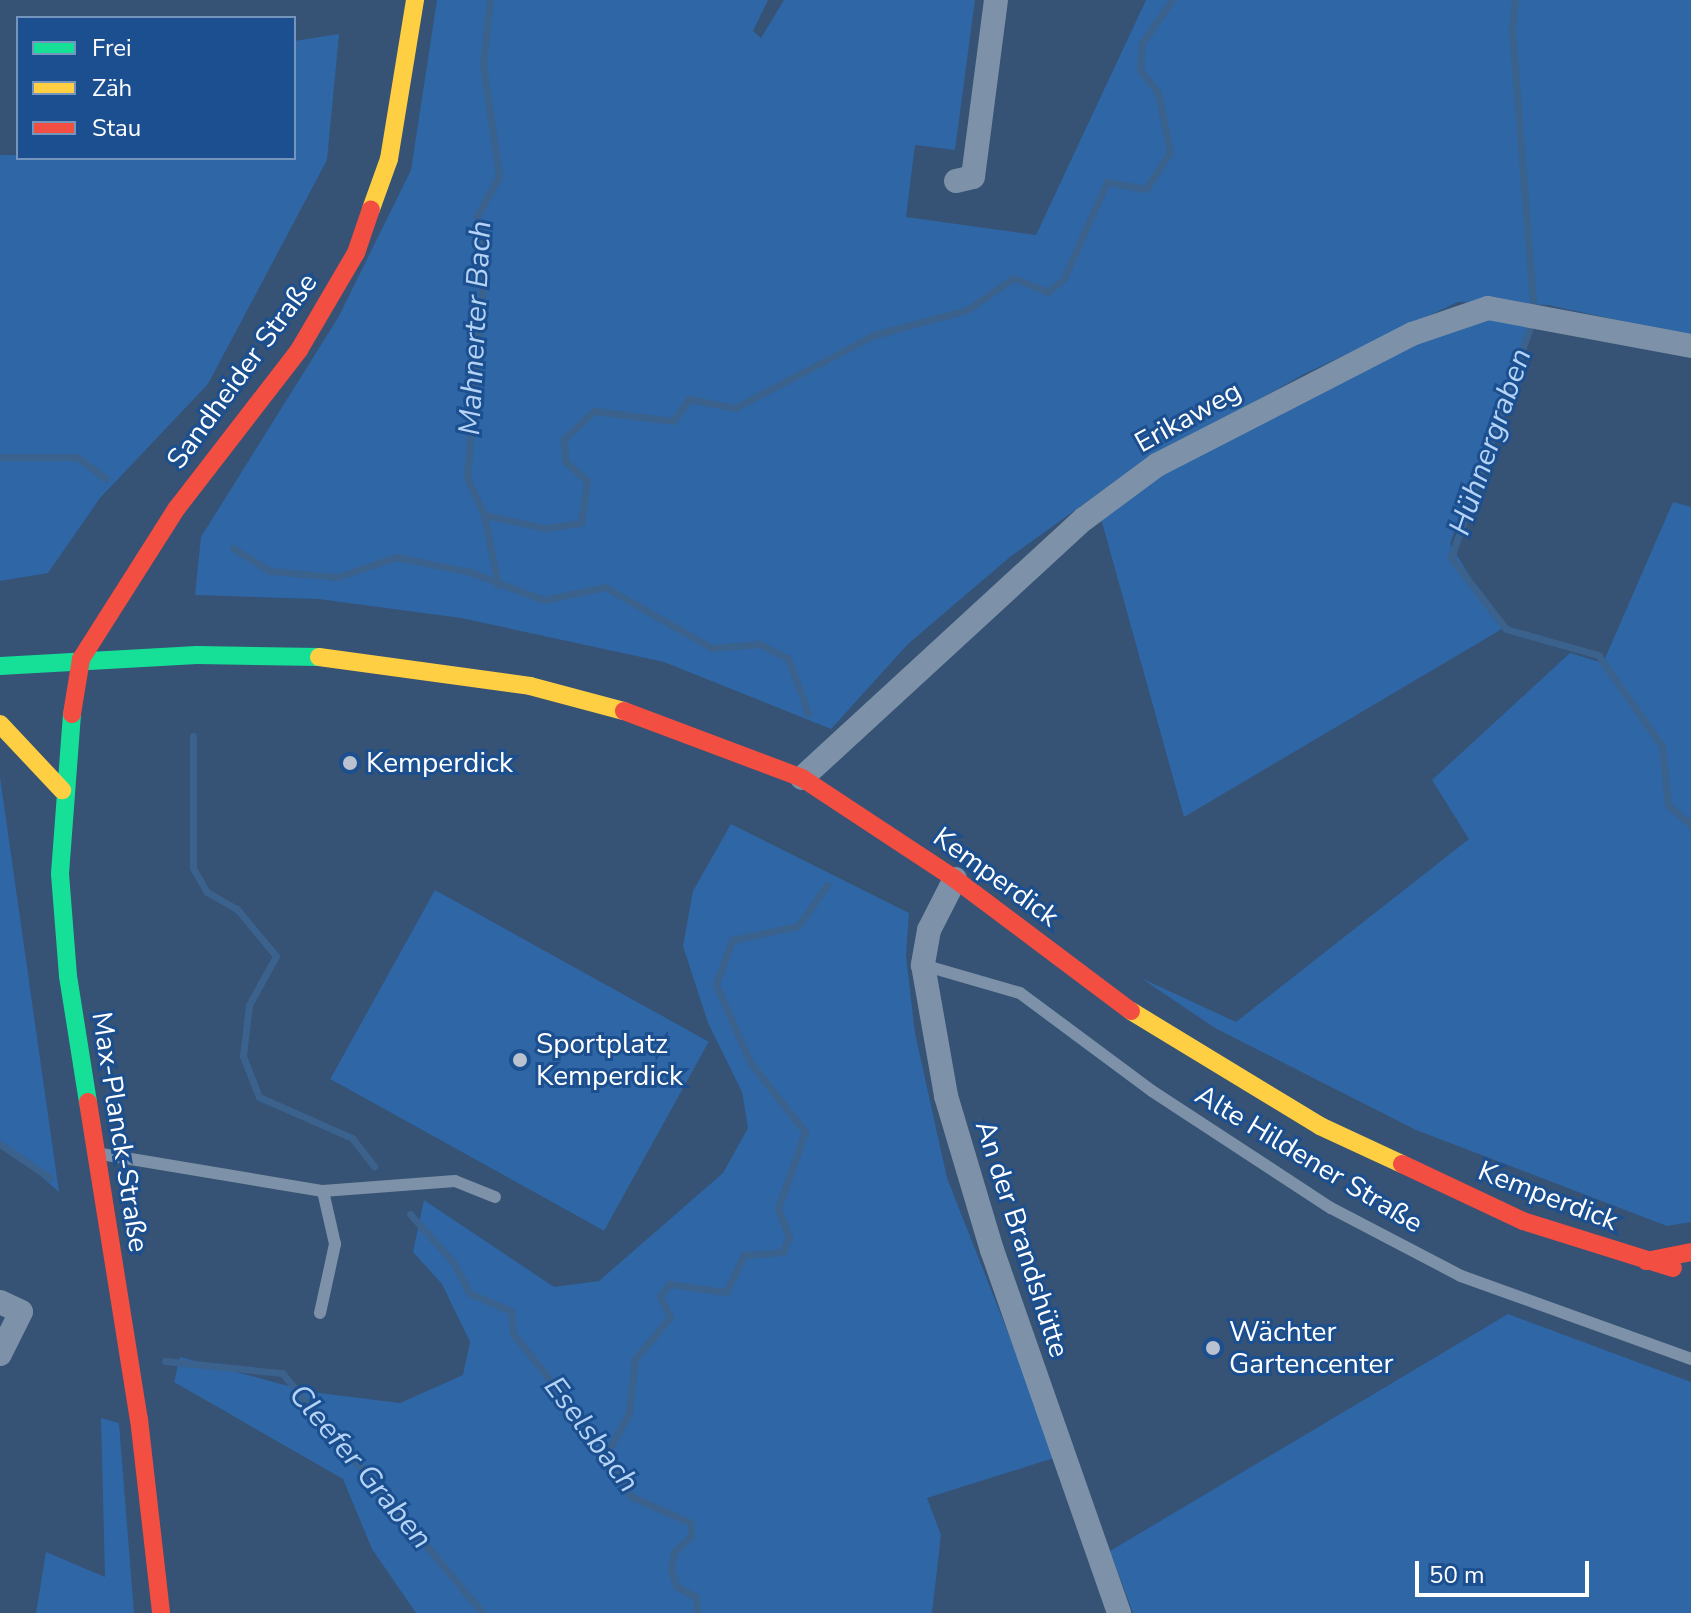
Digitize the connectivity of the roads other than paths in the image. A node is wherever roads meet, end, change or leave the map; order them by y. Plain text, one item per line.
1 (415, 0) edge
2 (996, 0) edge
3 (956, 181) dead end
4 (1691, 346) edge
5 (81, 659) junction
6 (0, 666) edge
7 (0, 724) edge
8 (802, 778) junction
9 (62, 790) junction
10 (955, 879) junction
11 (923, 965) junction
12 (95, 1154) junction
13 (323, 1191) junction
14 (495, 1197) dead end
15 (1691, 1252) edge
16 (1646, 1261) junction
17 (1691, 1272) edge
18 (10, 1307) edge
19 (320, 1313) dead end
20 (0, 1354) edge
21 (1691, 1359) edge
22 (161, 1613) edge
23 (1119, 1613) edge

1 - 5 main road, Sandheider Straße
2 - 3 street
4 - 8 street, Erikaweg
5 - 6 main road, Kemperdick
5 - 8 main road, Kemperdick
5 - 9 main road, Max-Planck-Straße
7 - 9 main road
8 - 10 main road, Kemperdick
9 - 12 main road, Max-Planck-Straße
10 - 11 street, An der Brandshütte
10 - 16 main road, Kemperdick
11 - 21 lane, Alte Hildener Straße
11 - 23 street, An der Brandshütte
12 - 13 lane
12 - 22 main road, Max-Planck-Straße
13 - 14 lane
13 - 19 lane
15 - 16 main road
16 - 17 main road, Kemperdick
18 - 20 street

